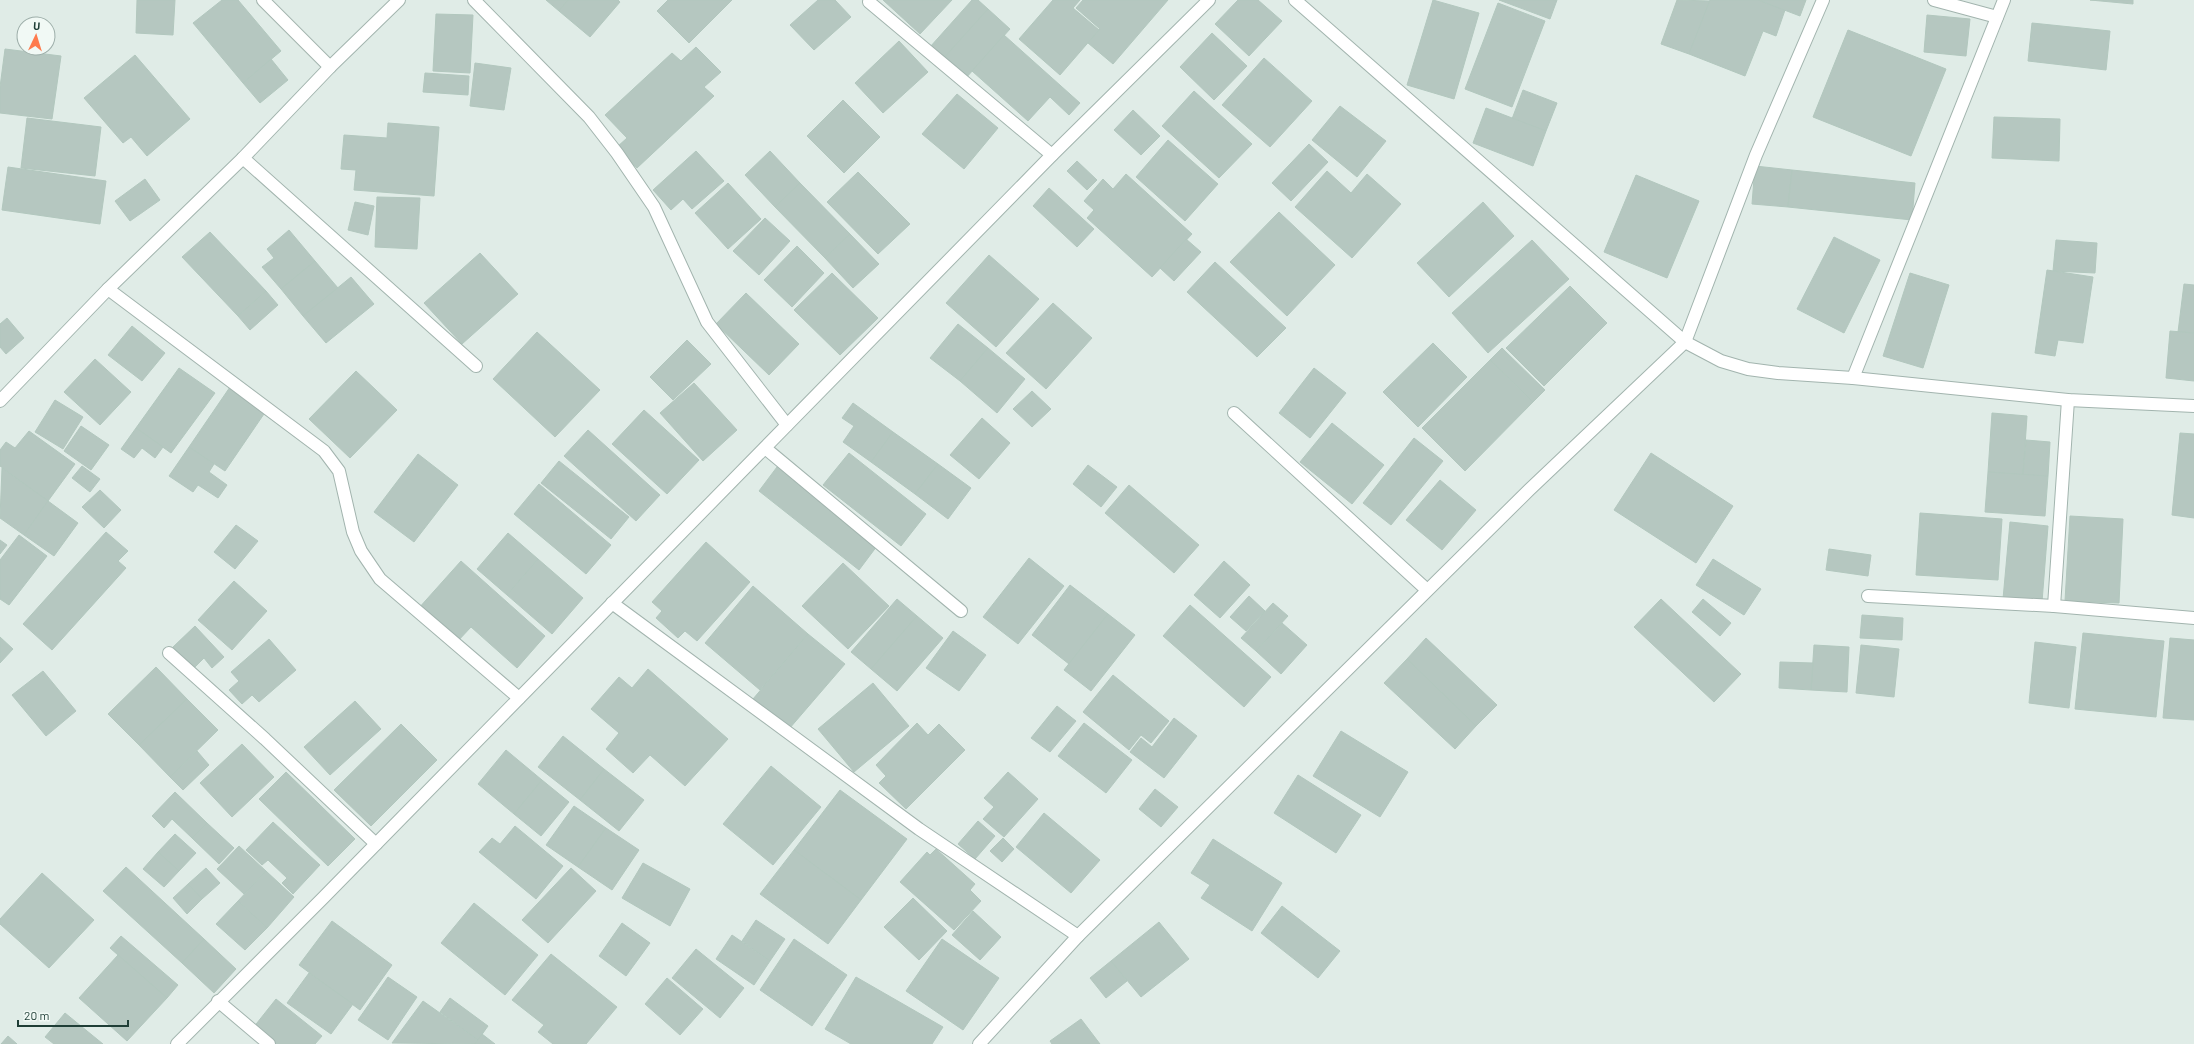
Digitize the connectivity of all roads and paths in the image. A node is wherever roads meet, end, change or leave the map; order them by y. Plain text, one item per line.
1 (263, 0) edge
2 (398, 0) edge
3 (474, 0) edge
4 (1209, 0) edge
5 (1295, 0) edge
6 (1822, 0) edge
7 (1934, 0) edge
8 (2004, 0) edge
9 (868, 2) dead end
10 (1997, 17) junction
11 (330, 67) junction
12 (1052, 155) junction
13 (243, 158) junction
14 (108, 289) junction
15 (1685, 342) junction
16 (476, 366) dead end
17 (1853, 378) junction
18 (2068, 400) junction
19 (0, 401) edge
20 (2194, 406) edge
21 (1234, 413) dead end
22 (787, 425) junction
23 (765, 448) junction
24 (1427, 590) junction
25 (1868, 596) dead end
26 (612, 603) junction
27 (2054, 606) junction
28 (961, 611) dead end
29 (2194, 618) edge
30 (169, 653) dead end
31 (519, 698) junction
32 (376, 844) junction
33 (1078, 936) junction
34 (218, 1001) junction
35 (177, 1044) edge
36 (268, 1044) edge
37 (979, 1044) edge

1 - 11 street
2 - 11 street
3 - 22 street
4 - 12 street
5 - 15 street
6 - 15 street
7 - 10 street
8 - 10 street
9 - 12 street
10 - 17 street
11 - 13 street
12 - 22 street
13 - 14 street
13 - 16 street
14 - 19 street
14 - 31 street
15 - 17 street
15 - 24 street
17 - 18 street
18 - 20 street
18 - 27 street
21 - 24 street
22 - 23 street
23 - 26 street
23 - 28 street
24 - 33 street
25 - 27 street
26 - 31 street
26 - 33 street
27 - 29 street
30 - 32 street
31 - 32 street
32 - 34 street
33 - 37 street
34 - 35 street
34 - 36 street

